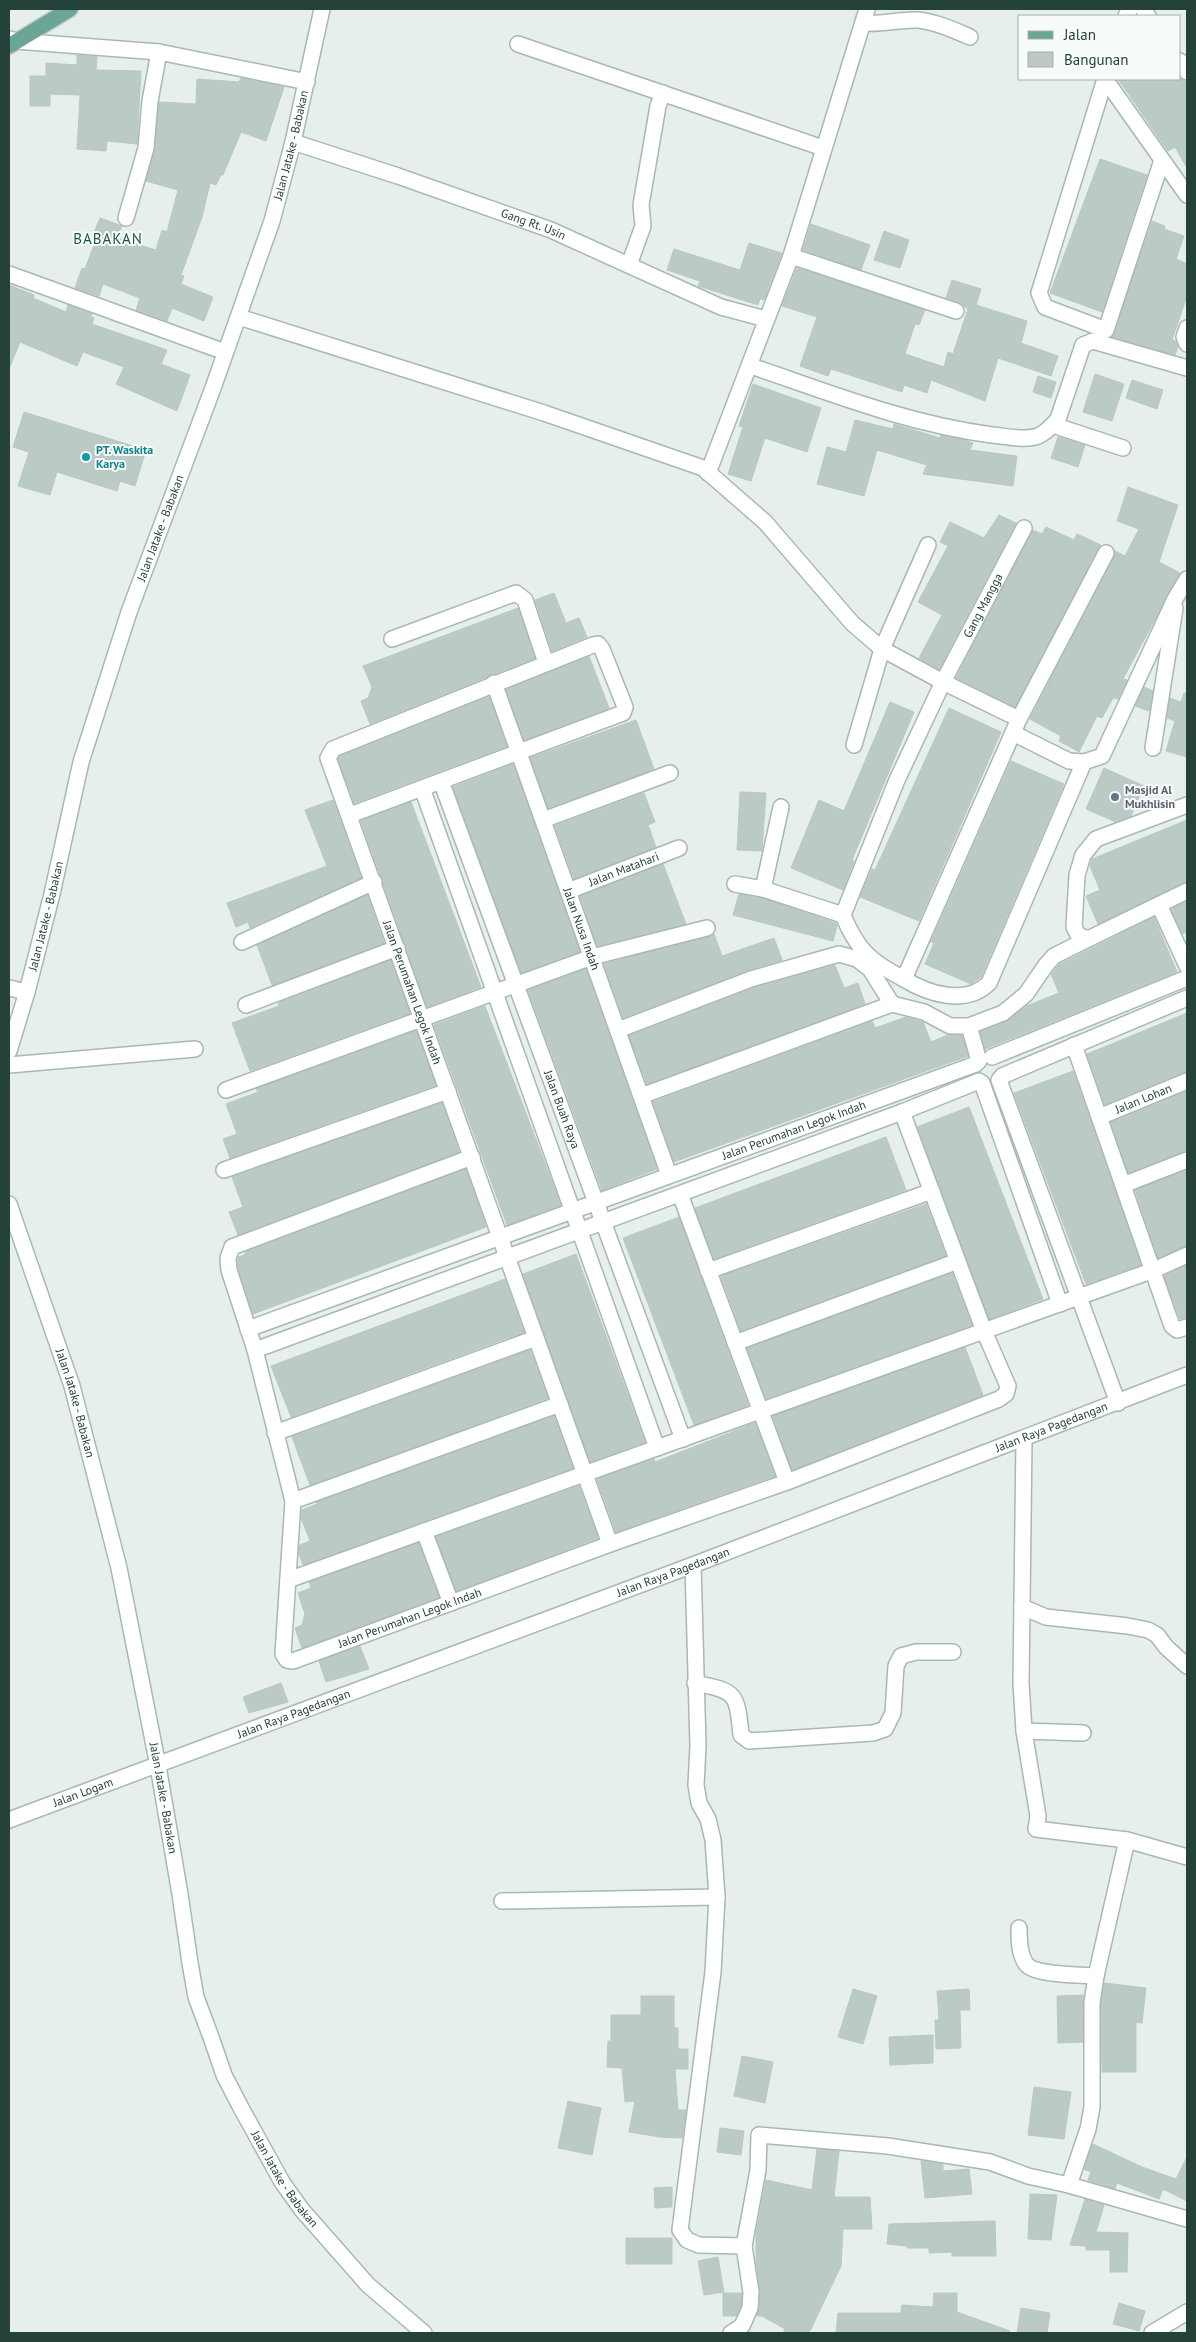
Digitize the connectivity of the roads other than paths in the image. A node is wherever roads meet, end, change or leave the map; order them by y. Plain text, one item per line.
1 (70, 9) edge
2 (322, 9) edge
3 (865, 16) edge
4 (970, 37) dead end
5 (11, 42) edge
6 (518, 44) dead end
7 (159, 52) junction
8 (1105, 80) edge
9 (1106, 80) edge
10 (307, 82) junction
11 (663, 93) junction
12 (293, 142) junction
13 (823, 148) junction
14 (1162, 160) junction
15 (1186, 190) edge
16 (126, 218) dead end
17 (791, 256) junction
18 (629, 265) junction
19 (9, 274) edge
20 (956, 311) dead end
21 (239, 317) junction
22 (766, 318) junction
23 (1187, 328) edge
24 (1187, 344) edge
25 (225, 352) junction
26 (750, 366) junction
27 (1187, 368) edge
28 (1053, 425) junction
29 (1123, 448) dead end
30 (708, 473) junction
31 (1024, 528) dead end
32 (928, 545) dead end
33 (1106, 553) dead end
34 (1187, 579) edge
35 (1175, 599) junction
36 (392, 640) dead end
37 (882, 649) junction
38 (546, 663) junction
39 (943, 682) junction
40 (494, 683) junction
41 (1016, 726) junction
42 (854, 745) dead end
43 (1154, 748) dead end
44 (519, 752) junction
45 (1084, 762) junction
46 (670, 773) dead end
47 (441, 781) junction
48 (422, 788) junction
49 (1187, 805) edge
50 (781, 807) dead end
51 (350, 815) junction
52 (543, 820) junction
53 (679, 848) dead end
54 (374, 882) junction
55 (735, 884) dead end
56 (763, 890) junction
57 (568, 891) junction
58 (1187, 891) edge
59 (1159, 905) junction
60 (843, 915) junction
61 (707, 928) dead end
62 (1088, 939) junction
63 (242, 942) dead end
64 (397, 948) junction
65 (592, 957) junction
66 (1187, 966) edge
67 (1187, 978) edge
68 (904, 979) junction
69 (516, 984) junction
70 (9, 988) edge
71 (27, 992) junction
72 (494, 992) junction
73 (1187, 998) edge
74 (892, 1004) junction
75 (246, 1005) dead end
76 (422, 1018) junction
77 (969, 1026) junction
78 (618, 1030) junction
79 (1074, 1045) junction
80 (195, 1049) dead end
81 (9, 1051) edge
82 (982, 1061) junction
83 (9, 1065) edge
84 (1000, 1078) junction
85 (980, 1082) junction
86 (1187, 1082) edge
87 (226, 1090) dead end
88 (448, 1091) junction
89 (641, 1096) junction
90 (902, 1112) junction
91 (1099, 1117) junction
92 (472, 1157) junction
93 (1187, 1160) edge
94 (224, 1170) dead end
95 (669, 1175) junction
96 (1123, 1185) junction
97 (932, 1191) junction
98 (680, 1194) junction
99 (596, 1202) junction
100 (9, 1204) edge
101 (572, 1210) junction
102 (603, 1222) junction
103 (580, 1230) junction
104 (500, 1237) junction
105 (1187, 1255) edge
106 (508, 1257) junction
107 (958, 1261) junction
108 (1154, 1270) junction
109 (708, 1271) junction
110 (1080, 1297) junction
111 (1060, 1304) junction
112 (1187, 1327) edge
113 (248, 1329) junction
114 (984, 1331) junction
115 (536, 1338) junction
116 (735, 1343) junction
117 (255, 1350) junction
118 (1187, 1375) edge
119 (1118, 1403) junction
120 (560, 1404) junction
121 (760, 1411) junction
122 (275, 1433) junction
123 (683, 1439) junction
124 (1024, 1439) junction
125 (658, 1448) junction
126 (585, 1474) junction
127 (787, 1482) junction
128 (292, 1502) junction
129 (424, 1531) junction
130 (610, 1544) junction
131 (693, 1565) junction
132 (288, 1580) junction
133 (451, 1602) junction
134 (1022, 1607) junction
135 (953, 1652) dead end
136 (1187, 1666) edge
137 (696, 1683) junction
138 (1024, 1731) junction
139 (1084, 1733) dead end
140 (158, 1766) junction
141 (9, 1820) edge
142 (1127, 1840) junction
143 (1187, 1857) edge
144 (717, 1897) junction
145 (502, 1901) dead end
146 (1019, 1928) dead end
147 (1096, 1976) junction
148 (1070, 2185) junction
149 (1187, 2219) edge
150 (744, 2246) junction
151 (1187, 2312) edge
152 (424, 2333) edge
153 (731, 2333) edge
154 (1152, 2333) edge

1 - 5 main road
2 - 10 street, Jalan Jatake - Babakan
3 - 4 street
3 - 13 street
5 - 7 street
6 - 11 street
7 - 10 street
7 - 16 street
8 - 14 street
9 - 14 street
10 - 12 street, Jalan Jatake - Babakan
11 - 13 street
11 - 18 street
12 - 18 street, Gang Rt. Usin
12 - 21 street, Jalan Jatake - Babakan
13 - 17 street
14 - 15 street
17 - 20 street
17 - 22 street
18 - 22 street, Gang Rt. Usin
19 - 25 street
21 - 25 street, Jalan Jatake - Babakan
21 - 30 street
22 - 26 street
23 - 24 street
25 - 71 street, Jalan Jatake - Babakan
26 - 28 street
26 - 30 street
27 - 28 street
28 - 29 street
30 - 37 street
31 - 39 street, Gang Mangga
32 - 37 street
33 - 41 street
34 - 35 street
35 - 43 street
35 - 45 street
36 - 38 street
37 - 39 street
37 - 42 street
38 - 40 street
38 - 44 street
39 - 41 street
39 - 60 street, Gang Mangga
40 - 44 street, Jalan Nusa Indah
40 - 51 street, Jalan Perumahan Legok Indah
41 - 45 street
41 - 68 street
44 - 47 street
44 - 52 street, Jalan Nusa Indah
45 - 68 street
46 - 52 street
47 - 48 street
47 - 69 street, Jalan Buah Raya
48 - 51 street
48 - 72 street, Jalan Buah Raya
49 - 62 street
50 - 56 street
51 - 54 street, Jalan Perumahan Legok Indah
52 - 57 street, Jalan Nusa Indah
53 - 57 street, Jalan Matahari
54 - 63 street
54 - 64 street, Jalan Perumahan Legok Indah
55 - 56 street
56 - 60 street
57 - 65 street, Jalan Nusa Indah
58 - 59 street
59 - 62 street
59 - 66 street
60 - 68 street
61 - 65 street
62 - 77 street
64 - 75 street
64 - 76 street, Jalan Perumahan Legok Indah
65 - 69 street
65 - 78 street, Jalan Nusa Indah
67 - 82 street, Jalan Perumahan Legok Indah
69 - 72 street
69 - 99 street, Jalan Buah Raya
70 - 71 street
71 - 81 street, Jalan Jatake - Babakan
72 - 76 street
72 - 101 street, Jalan Buah Raya
73 - 79 street
74 - 77 street
74 - 78 street
74 - 89 street
76 - 87 street
76 - 88 street, Jalan Perumahan Legok Indah
77 - 82 street
78 - 89 street, Jalan Nusa Indah
79 - 84 street
79 - 91 street
80 - 83 street
82 - 84 street
82 - 85 street
82 - 95 street, Jalan Perumahan Legok Indah
84 - 85 street
84 - 110 street
85 - 90 street, Jalan Perumahan Legok Indah
85 - 111 street
86 - 91 street, Jalan Lohan
88 - 92 street, Jalan Perumahan Legok Indah
88 - 94 street
89 - 95 street, Jalan Nusa Indah
90 - 97 street, Jalan Perumahan Legok Indah
90 - 98 street, Jalan Perumahan Legok Indah
91 - 96 street
92 - 104 street, Jalan Perumahan Legok Indah
92 - 113 street, Jalan Perumahan Legok Indah
93 - 96 street
95 - 99 street, Jalan Perumahan Legok Indah
96 - 108 street
97 - 107 street, Jalan Perumahan Legok Indah
97 - 109 street
98 - 102 street, Jalan Perumahan Legok Indah
98 - 109 street
99 - 101 street, Jalan Perumahan Legok Indah
99 - 102 street, Jalan Buah Raya
100 - 140 street, Jalan Jatake - Babakan
101 - 103 street, Jalan Buah Raya
101 - 104 street, Jalan Perumahan Legok Indah
102 - 103 street, Jalan Perumahan Legok Indah
102 - 123 street, Jalan Buah Raya
103 - 106 street, Jalan Perumahan Legok Indah
103 - 125 street, Jalan Buah Raya
104 - 106 street, Jalan Perumahan Legok Indah
104 - 113 street, Jalan Perumahan Legok Indah
105 - 108 street
106 - 115 street, Jalan Perumahan Legok Indah
106 - 117 street, Jalan Perumahan Legok Indah
107 - 114 street, Jalan Perumahan Legok Indah
107 - 116 street
108 - 110 street
108 - 112 street
109 - 116 street
110 - 111 street
110 - 119 street
111 - 114 street
113 - 117 street, Jalan Perumahan Legok Indah
114 - 121 street
114 - 127 street, Jalan Perumahan Legok Indah
115 - 120 street, Jalan Perumahan Legok Indah
115 - 122 street
116 - 121 street
117 - 122 street, Jalan Perumahan Legok Indah
118 - 119 street, Jalan Raya Pagedangan
119 - 124 street, Jalan Raya Pagedangan
120 - 126 street, Jalan Perumahan Legok Indah
120 - 128 street
121 - 123 street
121 - 127 street
122 - 128 street, Jalan Perumahan Legok Indah
123 - 125 street
124 - 131 street, Jalan Raya Pagedangan
124 - 134 street
125 - 126 street
126 - 129 street
126 - 130 street, Jalan Perumahan Legok Indah
127 - 130 street, Jalan Perumahan Legok Indah
128 - 132 street, Jalan Perumahan Legok Indah
129 - 132 street
129 - 133 street
130 - 133 street, Jalan Perumahan Legok Indah
131 - 137 street
131 - 140 street, Jalan Raya Pagedangan
132 - 133 street, Jalan Perumahan Legok Indah
134 - 136 street
134 - 138 street
135 - 137 street
137 - 144 street
138 - 139 street
138 - 142 street
140 - 141 street, Jalan Logam
140 - 152 street, Jalan Jatake - Babakan
142 - 143 street
142 - 147 street
144 - 145 street
144 - 150 street
146 - 147 street
147 - 148 street
148 - 149 street
148 - 150 street
150 - 153 street
151 - 154 street

